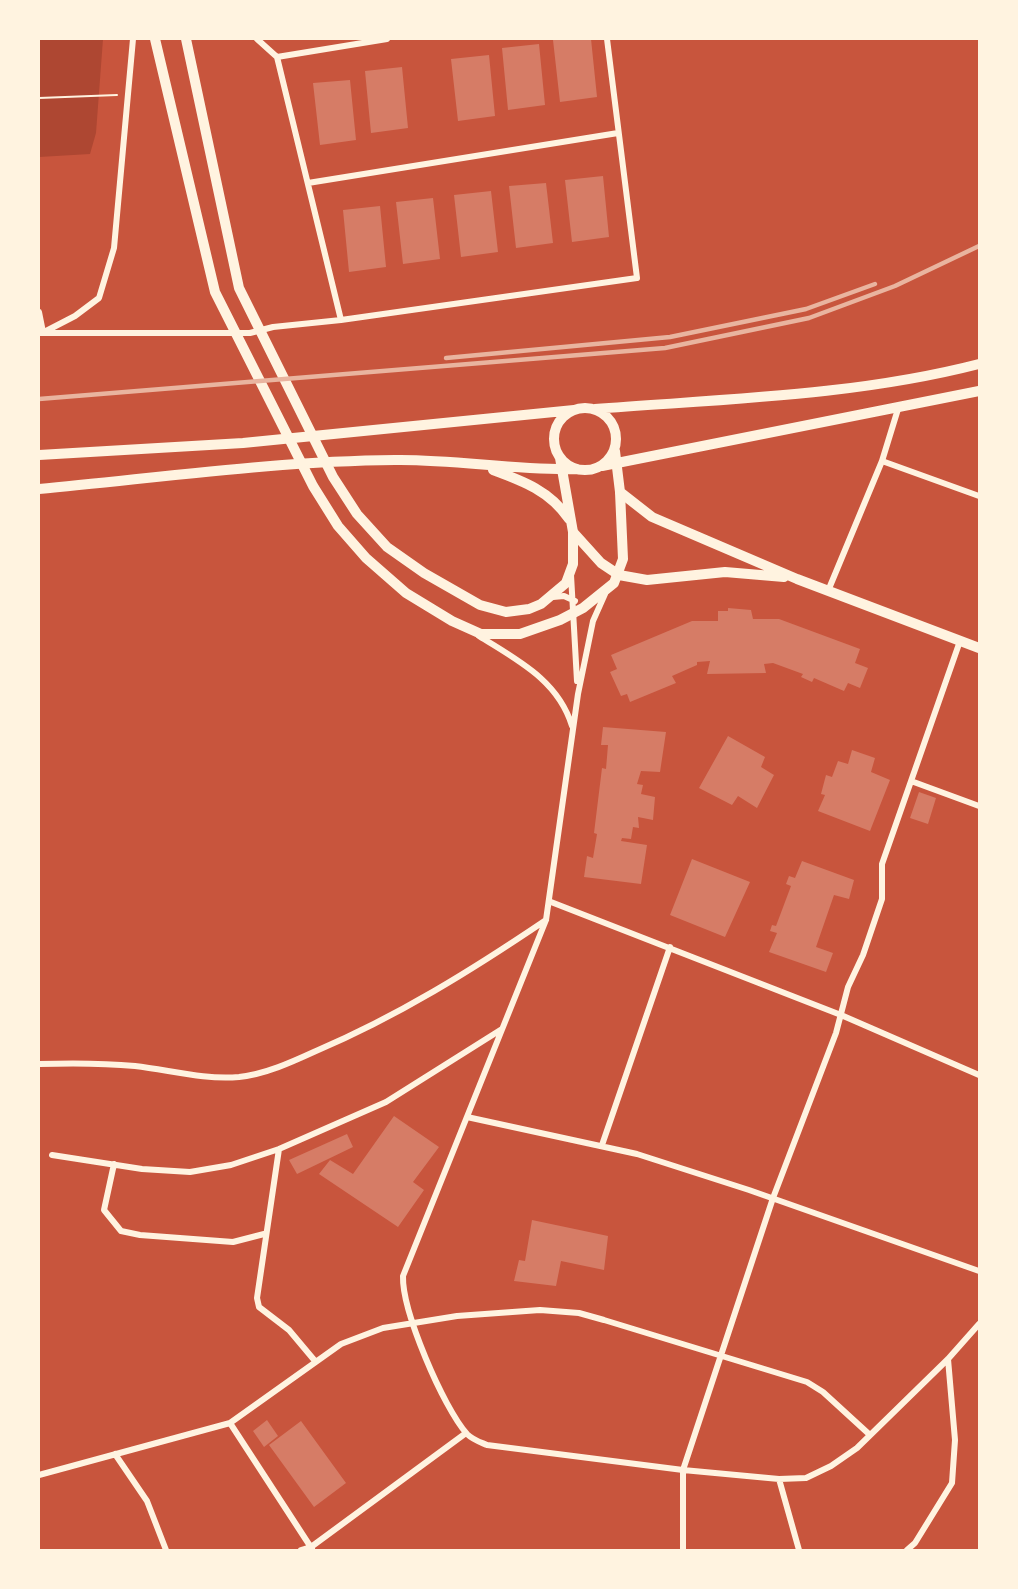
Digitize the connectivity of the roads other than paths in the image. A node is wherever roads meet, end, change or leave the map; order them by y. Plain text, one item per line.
1 (133, 39) edge
2 (154, 39) edge
3 (186, 39) edge
4 (257, 39) edge
5 (387, 39) edge
6 (607, 39) edge
7 (277, 57) junction
8 (618, 133) junction
9 (308, 183) junction
10 (39, 312) edge
11 (341, 320) junction
12 (41, 333) edge
13 (979, 364) edge
14 (979, 391) edge
15 (898, 409) junction
16 (574, 410) junction
17 (595, 410) junction
18 (615, 451) junction
19 (39, 455) edge
20 (882, 461) junction
21 (616, 463) junction
22 (561, 464) junction
23 (482, 465) junction
24 (602, 466) junction
25 (39, 489) edge
26 (620, 492) junction
27 (979, 496) edge
28 (572, 526) junction
29 (571, 574) junction
30 (619, 575) junction
31 (797, 579) junction
32 (606, 591) junction
33 (828, 591) junction
34 (551, 597) junction
35 (573, 600) junction
36 (579, 611) junction
37 (593, 621) junction
38 (468, 629) junction
39 (960, 641) junction
40 (979, 648) edge
41 (578, 694) junction
42 (574, 730) junction
43 (911, 781) junction
44 (979, 806) edge
45 (551, 902) junction
46 (546, 920) junction
47 (670, 947) junction
48 (841, 1015) junction
49 (503, 1029) junction
50 (39, 1064) edge
51 (979, 1075) edge
52 (467, 1117) junction
53 (602, 1145) junction
54 (279, 1149) junction
55 (52, 1155) dead end
56 (114, 1164) junction
57 (773, 1198) junction
58 (264, 1234) junction
59 (979, 1271) edge
60 (412, 1322) junction
61 (979, 1324) edge
62 (720, 1355) junction
63 (948, 1359) junction
64 (315, 1361) junction
65 (230, 1423) junction
66 (466, 1433) junction
67 (870, 1435) junction
68 (116, 1454) junction
69 (683, 1470) junction
70 (39, 1475) edge
71 (779, 1479) junction
72 (312, 1548) edge
73 (166, 1550) edge
74 (302, 1550) edge
75 (683, 1550) edge
76 (799, 1550) edge
77 (907, 1550) edge

1 - 12 street
2 - 38 main road
3 - 34 main road
4 - 7 street
5 - 7 street
6 - 8 street
7 - 9 street
8 - 9 street
8 - 11 street
9 - 11 street
10 - 12 street
11 - 12 street
13 - 17 main road
14 - 15 main road
15 - 20 street
15 - 21 main road
16 - 17 main road
16 - 19 main road
16 - 22 main road
17 - 18 main road
18 - 21 main road
18 - 24 main road
20 - 27 street
20 - 33 street
21 - 24 main road
21 - 26 main road
22 - 23 main road
22 - 24 main road
22 - 28 main road
23 - 25 main road
23 - 28 main road
26 - 30 main road
26 - 31 main road
28 - 29 main road
28 - 30 main road
29 - 34 main road
29 - 35 street
30 - 31 main road
30 - 32 main road
31 - 33 main road
32 - 36 main road
32 - 37 street
33 - 39 main road
34 - 35 street
35 - 36 street
36 - 37 street
36 - 38 main road
36 - 41 street
37 - 41 street
38 - 42 street
39 - 40 main road
39 - 43 street
41 - 42 street
42 - 45 street
43 - 44 street
43 - 48 street
45 - 46 street
45 - 47 street
46 - 49 street
46 - 50 street
47 - 48 street
47 - 53 street
48 - 51 street
48 - 57 street
49 - 52 street
49 - 54 street
52 - 53 street
52 - 60 street
53 - 57 street
54 - 56 street
54 - 58 street
55 - 56 street
56 - 58 street
57 - 59 street
57 - 62 street
58 - 64 street
60 - 62 street
60 - 64 street
60 - 66 street
61 - 63 street
62 - 67 street
62 - 69 street
63 - 67 street
63 - 77 street
64 - 65 street
65 - 68 street
65 - 72 street
66 - 69 street
66 - 72 street
67 - 71 street
68 - 70 street
68 - 73 street
69 - 71 street
69 - 75 street
71 - 76 street
72 - 74 street

